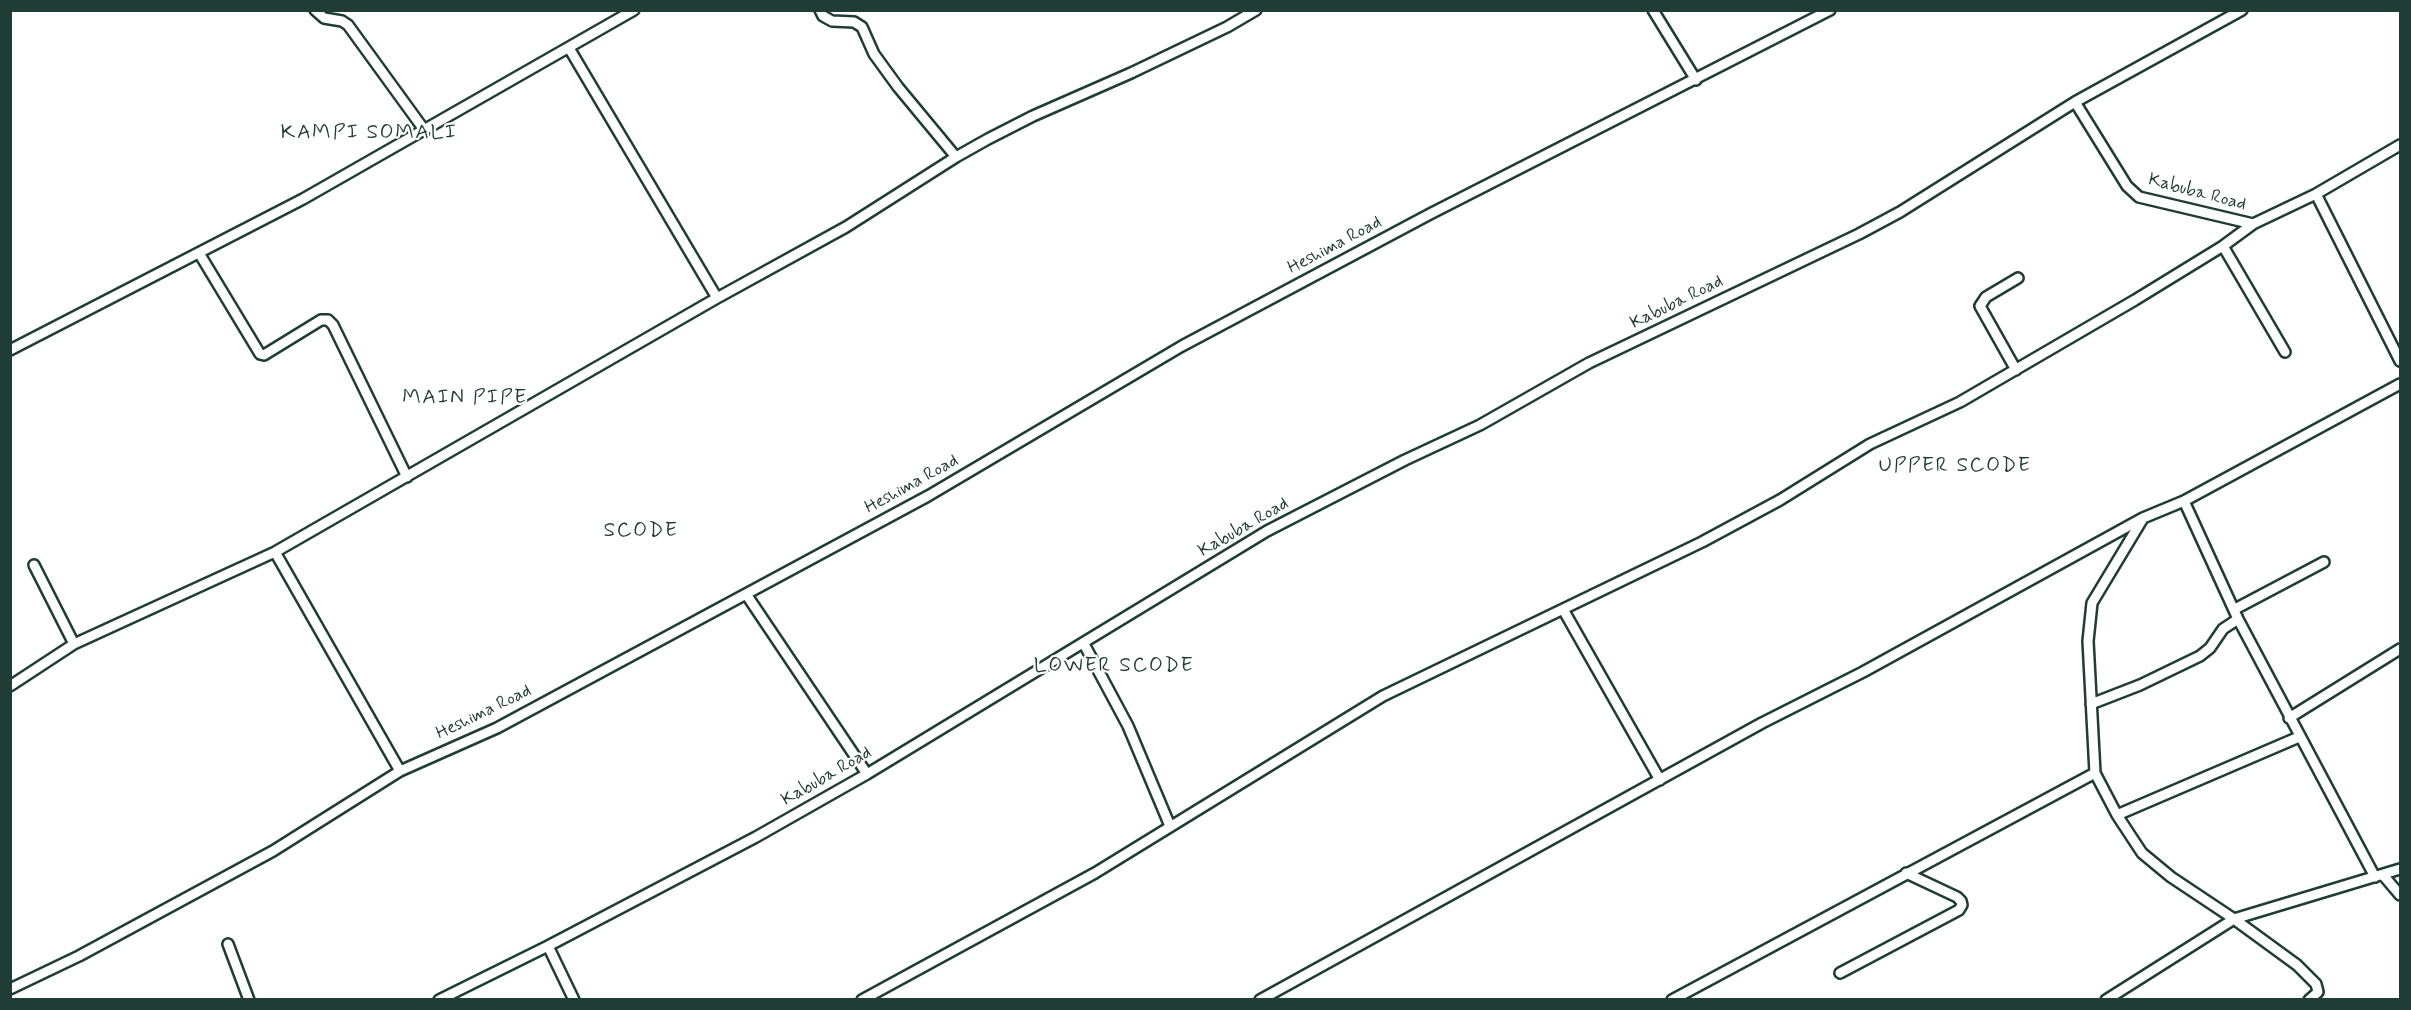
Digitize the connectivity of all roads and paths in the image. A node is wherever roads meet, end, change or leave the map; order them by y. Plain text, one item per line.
1 (315, 10) edge
2 (634, 10) edge
3 (820, 10) edge
4 (1256, 10) edge
5 (1653, 10) edge
6 (1830, 10) edge
7 (2242, 10) edge
8 (569, 48) junction
9 (1696, 80) junction
10 (2075, 102) junction
11 (425, 131) junction
12 (2400, 145) edge
13 (956, 157) junction
14 (2316, 194) junction
15 (2253, 224) junction
16 (2223, 246) junction
17 (199, 253) junction
18 (2018, 278) dead end
19 (717, 298) junction
20 (10, 350) edge
21 (2285, 352) dead end
22 (2400, 361) edge
23 (2016, 370) junction
24 (2400, 384) edge
25 (407, 477) junction
26 (2184, 501) junction
27 (2143, 518) junction
28 (274, 552) junction
29 (2324, 562) dead end
30 (34, 565) dead end
31 (746, 594) junction
32 (2235, 609) junction
33 (1564, 611) junction
34 (2238, 620) junction
35 (74, 644) junction
36 (1084, 644) junction
37 (2400, 649) edge
38 (10, 686) edge
39 (2091, 704) junction
40 (2289, 718) junction
41 (2299, 737) junction
42 (400, 771) junction
43 (2095, 773) junction
44 (867, 774) junction
45 (1659, 780) junction
46 (2117, 815) junction
47 (1170, 826) junction
48 (2400, 869) edge
49 (1906, 873) junction
50 (2379, 876) junction
51 (2400, 895) edge
52 (2234, 919) junction
53 (228, 944) dead end
54 (548, 946) junction
55 (1840, 973) dead end
56 (10, 989) edge
57 (249, 999) edge
58 (439, 999) edge
59 (574, 999) edge
60 (862, 999) edge
61 (1260, 999) edge
62 (1672, 999) edge
63 (2106, 999) edge
64 (2309, 999) edge

1 - 11 street
2 - 8 street
3 - 13 street
4 - 13 street
5 - 9 street
6 - 9 street, Heshima Road
7 - 10 street, Kabuba Road
8 - 11 street
8 - 19 street
9 - 31 street, Heshima Road
10 - 15 street, Kabuba Road
10 - 36 street, Kabuba Road
11 - 17 street
12 - 14 street
13 - 19 street
14 - 15 street
14 - 22 street
15 - 16 street
16 - 21 street
16 - 23 street
17 - 20 street
17 - 25 street
18 - 23 street
19 - 25 street
23 - 33 street
24 - 26 street
25 - 28 street
26 - 27 street
26 - 32 street
27 - 39 street
27 - 45 street
28 - 35 street
28 - 42 street
29 - 32 street
30 - 35 street
31 - 42 street, Heshima Road
31 - 44 street
32 - 34 street
33 - 45 street
33 - 47 street
34 - 39 street
34 - 40 street
35 - 38 street
36 - 44 street, Kabuba Road
36 - 47 street
37 - 40 street
39 - 43 street
40 - 41 street
41 - 46 street
41 - 50 street
42 - 56 street, Heshima Road
43 - 46 street
43 - 49 street
44 - 54 street, Kabuba Road
45 - 61 street
46 - 52 street
47 - 60 street
48 - 50 street
49 - 55 street
49 - 62 street
50 - 51 street
50 - 52 street
52 - 63 street
52 - 64 street
53 - 57 street
54 - 58 street, Kabuba Road
54 - 59 street

